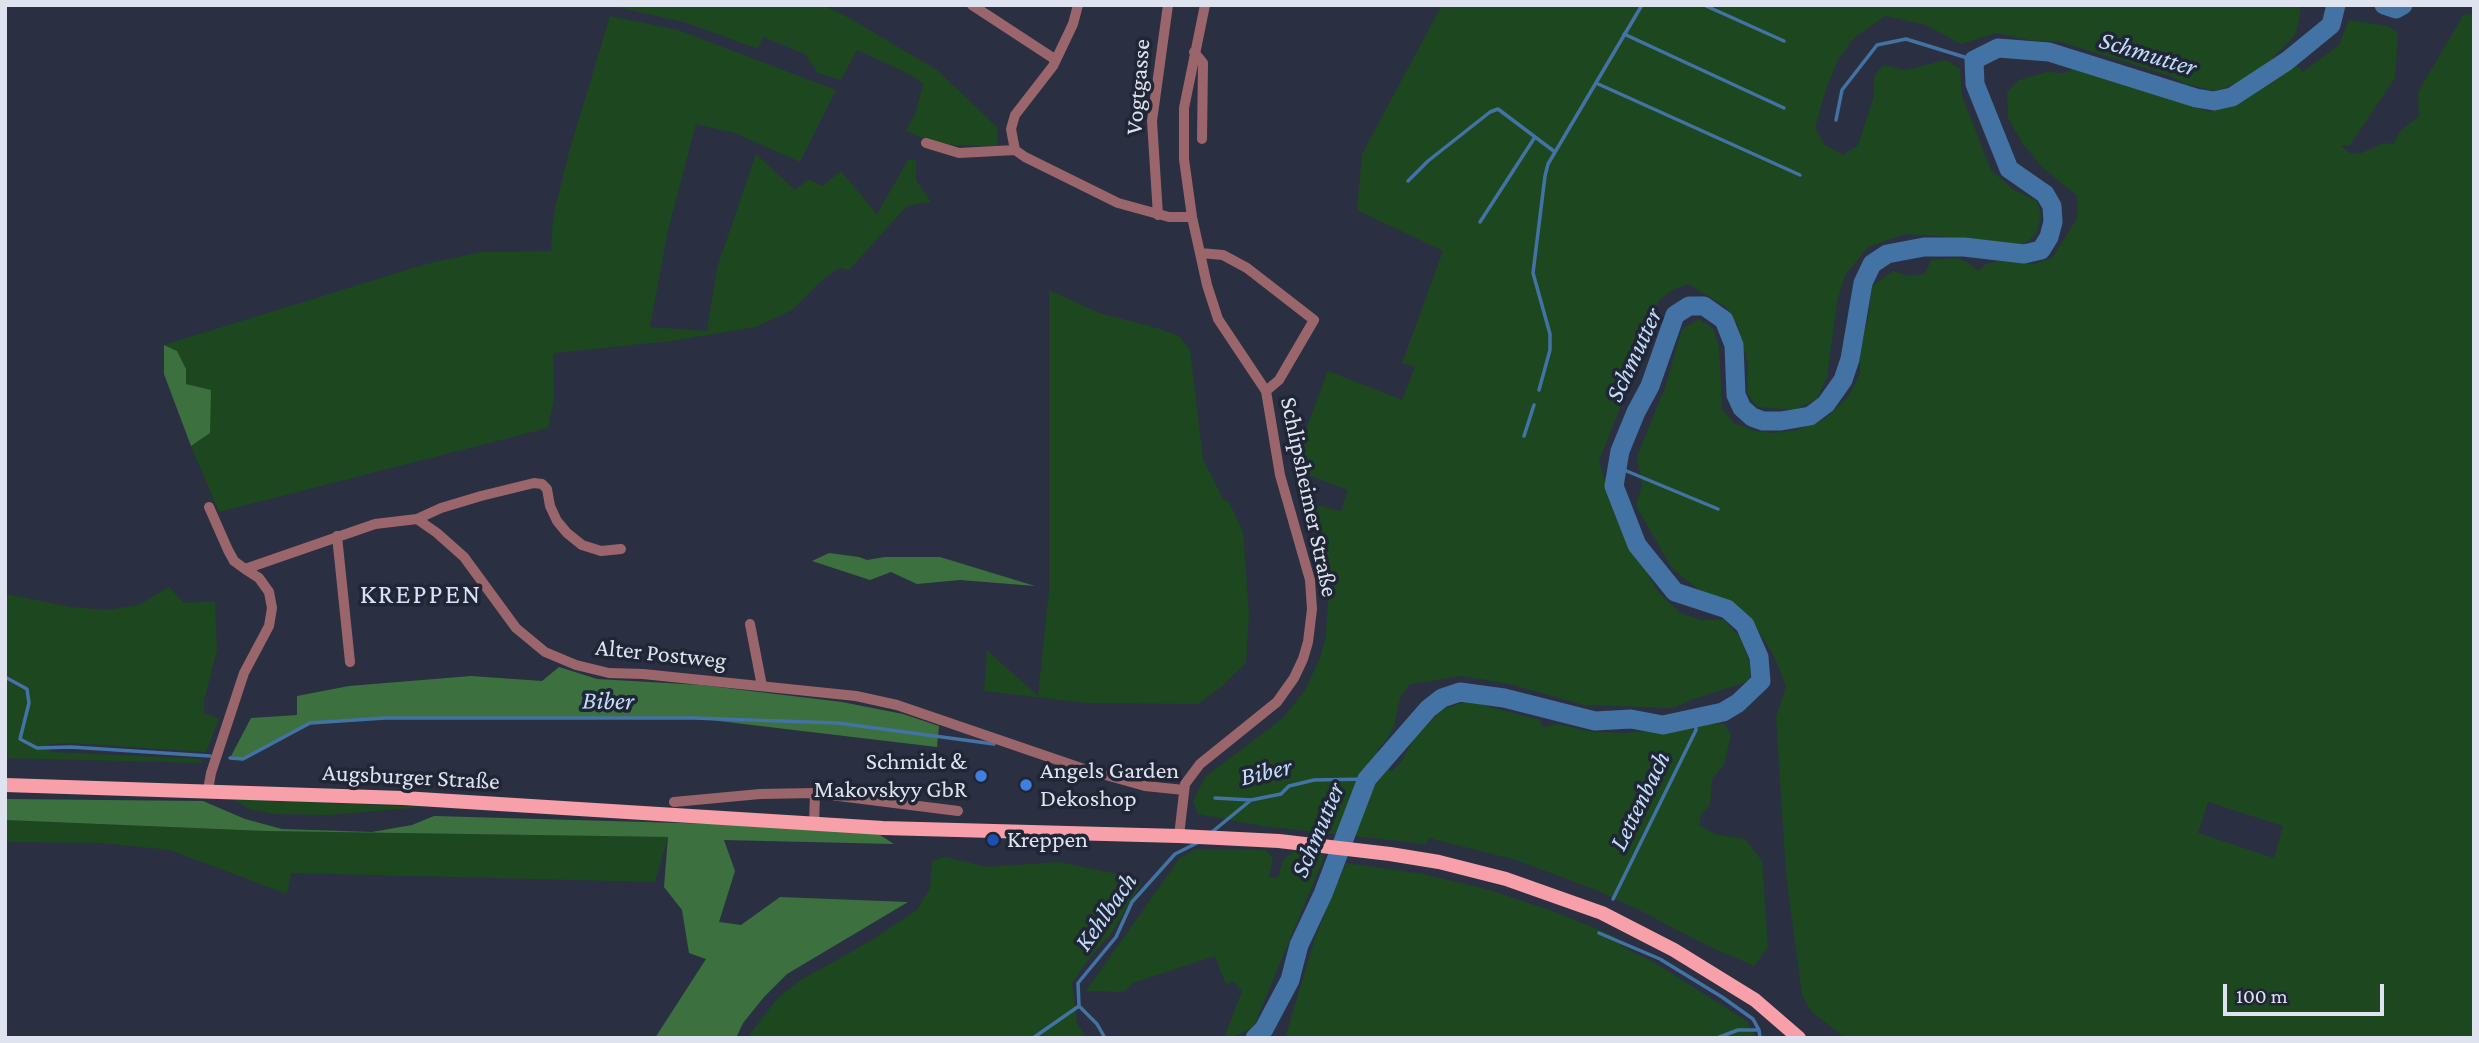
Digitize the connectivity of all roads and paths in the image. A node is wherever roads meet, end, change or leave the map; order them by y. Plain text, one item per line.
1 (972, 5) edge
2 (1078, 5) edge
3 (1168, 5) edge
4 (1205, 5) edge
5 (1194, 52) junction
6 (1056, 60) junction
7 (1202, 139) dead end
8 (926, 143) dead end
9 (1015, 150) junction
10 (1158, 215) junction
11 (1192, 217) junction
12 (1200, 253) junction
13 (1266, 391) junction
14 (209, 508) dead end
15 (417, 519) junction
16 (337, 536) junction
17 (621, 548) dead end
18 (245, 569) junction
19 (750, 624) dead end
20 (350, 662) dead end
21 (762, 686) junction
22 (5, 785) edge
23 (208, 790) junction
24 (1184, 790) junction
25 (815, 793) junction
26 (674, 802) dead end
27 (958, 811) dead end
28 (814, 825) junction
29 (1183, 836) junction
30 (1799, 1038) edge

1 - 6 street
2 - 6 street
3 - 10 street, Vogtgasse
4 - 5 street, Schlipsheimer Straße
5 - 7 street, Schlipsheimer Straße
5 - 11 street, Schlipsheimer Straße
6 - 9 street
8 - 9 street
9 - 10 street
10 - 11 street
11 - 12 street, Schlipsheimer Straße
12 - 13 street, Schlipsheimer Straße
12 - 13 street
13 - 24 street, Schlipsheimer Straße
14 - 18 street
15 - 16 street
15 - 17 street
15 - 21 street, Alter Postweg
16 - 18 street
16 - 20 street
18 - 23 street
19 - 21 street, Alter Postweg
21 - 24 street, Alter Postweg
22 - 23 main road, Augsburger Straße
23 - 28 main road, Augsburger Straße
24 - 29 street, Schlipsheimer Straße
25 - 26 street
25 - 27 street
25 - 28 street
28 - 29 main road, Augsburger Straße
29 - 30 main road, Augsburger Straße

